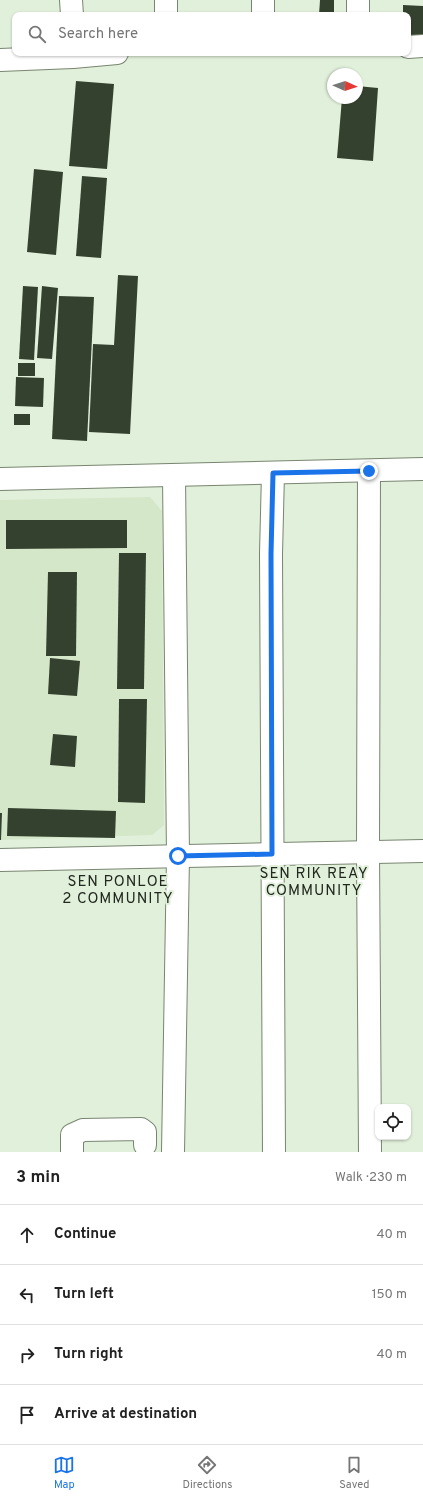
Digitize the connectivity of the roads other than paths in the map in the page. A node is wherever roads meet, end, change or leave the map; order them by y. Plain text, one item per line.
1 (71, 0) edge
2 (166, 0) edge
3 (263, 0) edge
4 (358, 0) edge
5 (72, 12) edge
6 (166, 12) edge
7 (263, 12) edge
8 (358, 12) edge
9 (423, 46) edge
10 (411, 47) edge
11 (58, 56) edge
12 (0, 60) edge
13 (423, 470) edge
14 (369, 471) junction
15 (273, 473) junction
16 (174, 475) junction
17 (0, 478) edge
18 (368, 852) junction
19 (423, 852) edge
20 (272, 854) junction
21 (178, 856) junction
22 (0, 860) edge
23 (145, 1145) dead end
24 (72, 1152) edge
25 (174, 1152) edge
26 (274, 1152) edge
27 (370, 1152) edge

1 - 5 street
2 - 6 street
3 - 7 street
4 - 8 street
9 - 10 street
11 - 12 street
13 - 14 street
14 - 15 street
14 - 18 street
15 - 16 street
15 - 20 street
16 - 17 street
16 - 21 street
18 - 19 street
18 - 20 street
18 - 27 street
20 - 21 street
20 - 26 street
21 - 22 street
21 - 25 street
23 - 24 street

